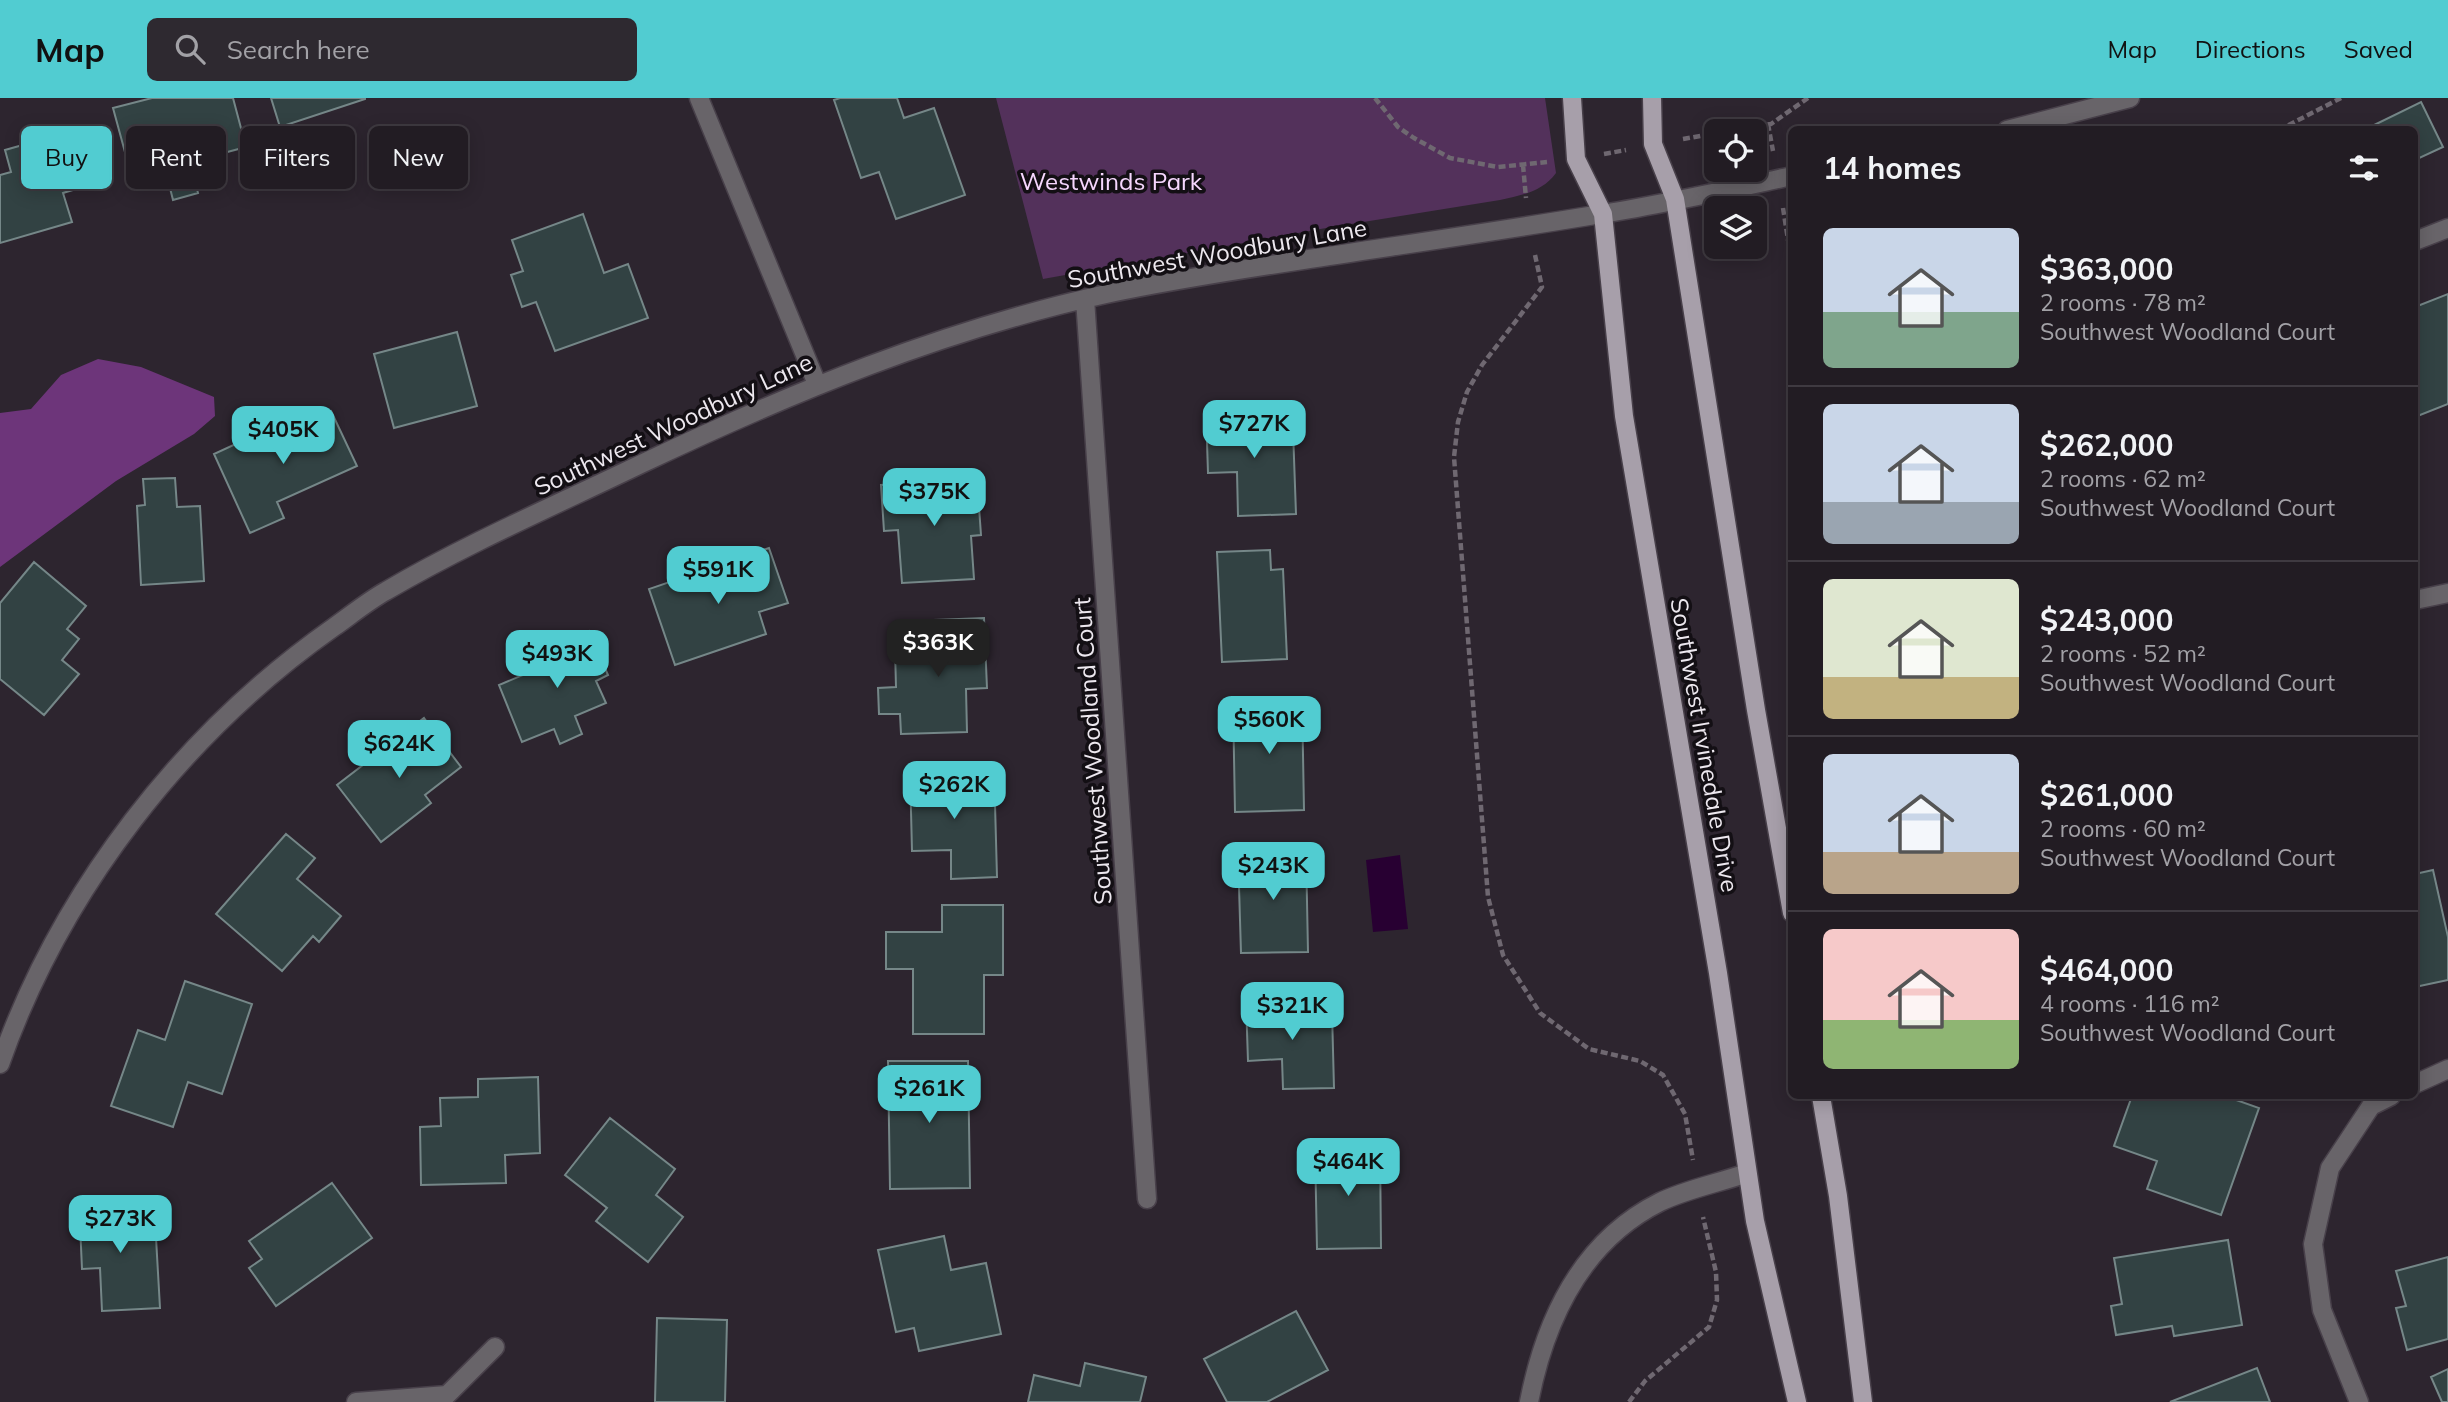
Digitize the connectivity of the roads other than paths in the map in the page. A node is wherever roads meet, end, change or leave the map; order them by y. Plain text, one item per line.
1 (699, 98) edge
2 (1572, 98) edge
3 (1653, 98) edge
4 (2130, 98) edge
5 (2022, 126) edge
6 (1788, 177) edge
7 (1675, 200) junction
8 (1603, 214) junction
9 (2448, 228) edge
10 (2418, 241) edge
11 (1085, 299) junction
12 (817, 384) junction
13 (2448, 593) edge
14 (2418, 599) edge
15 (1788, 890) edge
16 (0, 1064) edge
17 (2448, 1069) edge
18 (2418, 1083) edge
19 (1822, 1099) edge
20 (2384, 1099) edge
21 (1747, 1173) junction
22 (1147, 1199) dead end
23 (495, 1347) dead end
24 (356, 1402) edge
25 (1529, 1402) edge
26 (1797, 1402) edge
27 (1863, 1402) edge
28 (2359, 1402) edge

1 - 12 street
2 - 8 main road, Southwest Irvinedale Drive
3 - 7 main road
4 - 5 street
6 - 7 street, Southwest Woodbury Lane
7 - 8 street, Southwest Woodbury Lane
7 - 15 main road
8 - 11 street, Southwest Woodbury Lane
8 - 21 main road, Southwest Irvinedale Drive
9 - 10 street
11 - 12 street, Southwest Woodbury Lane
11 - 22 street, Southwest Woodland Court
12 - 16 street, Southwest Woodbury Lane
13 - 14 street
17 - 18 street
19 - 27 main road
20 - 28 street
21 - 25 street
21 - 26 main road, Southwest Irvinedale Drive
23 - 24 street

